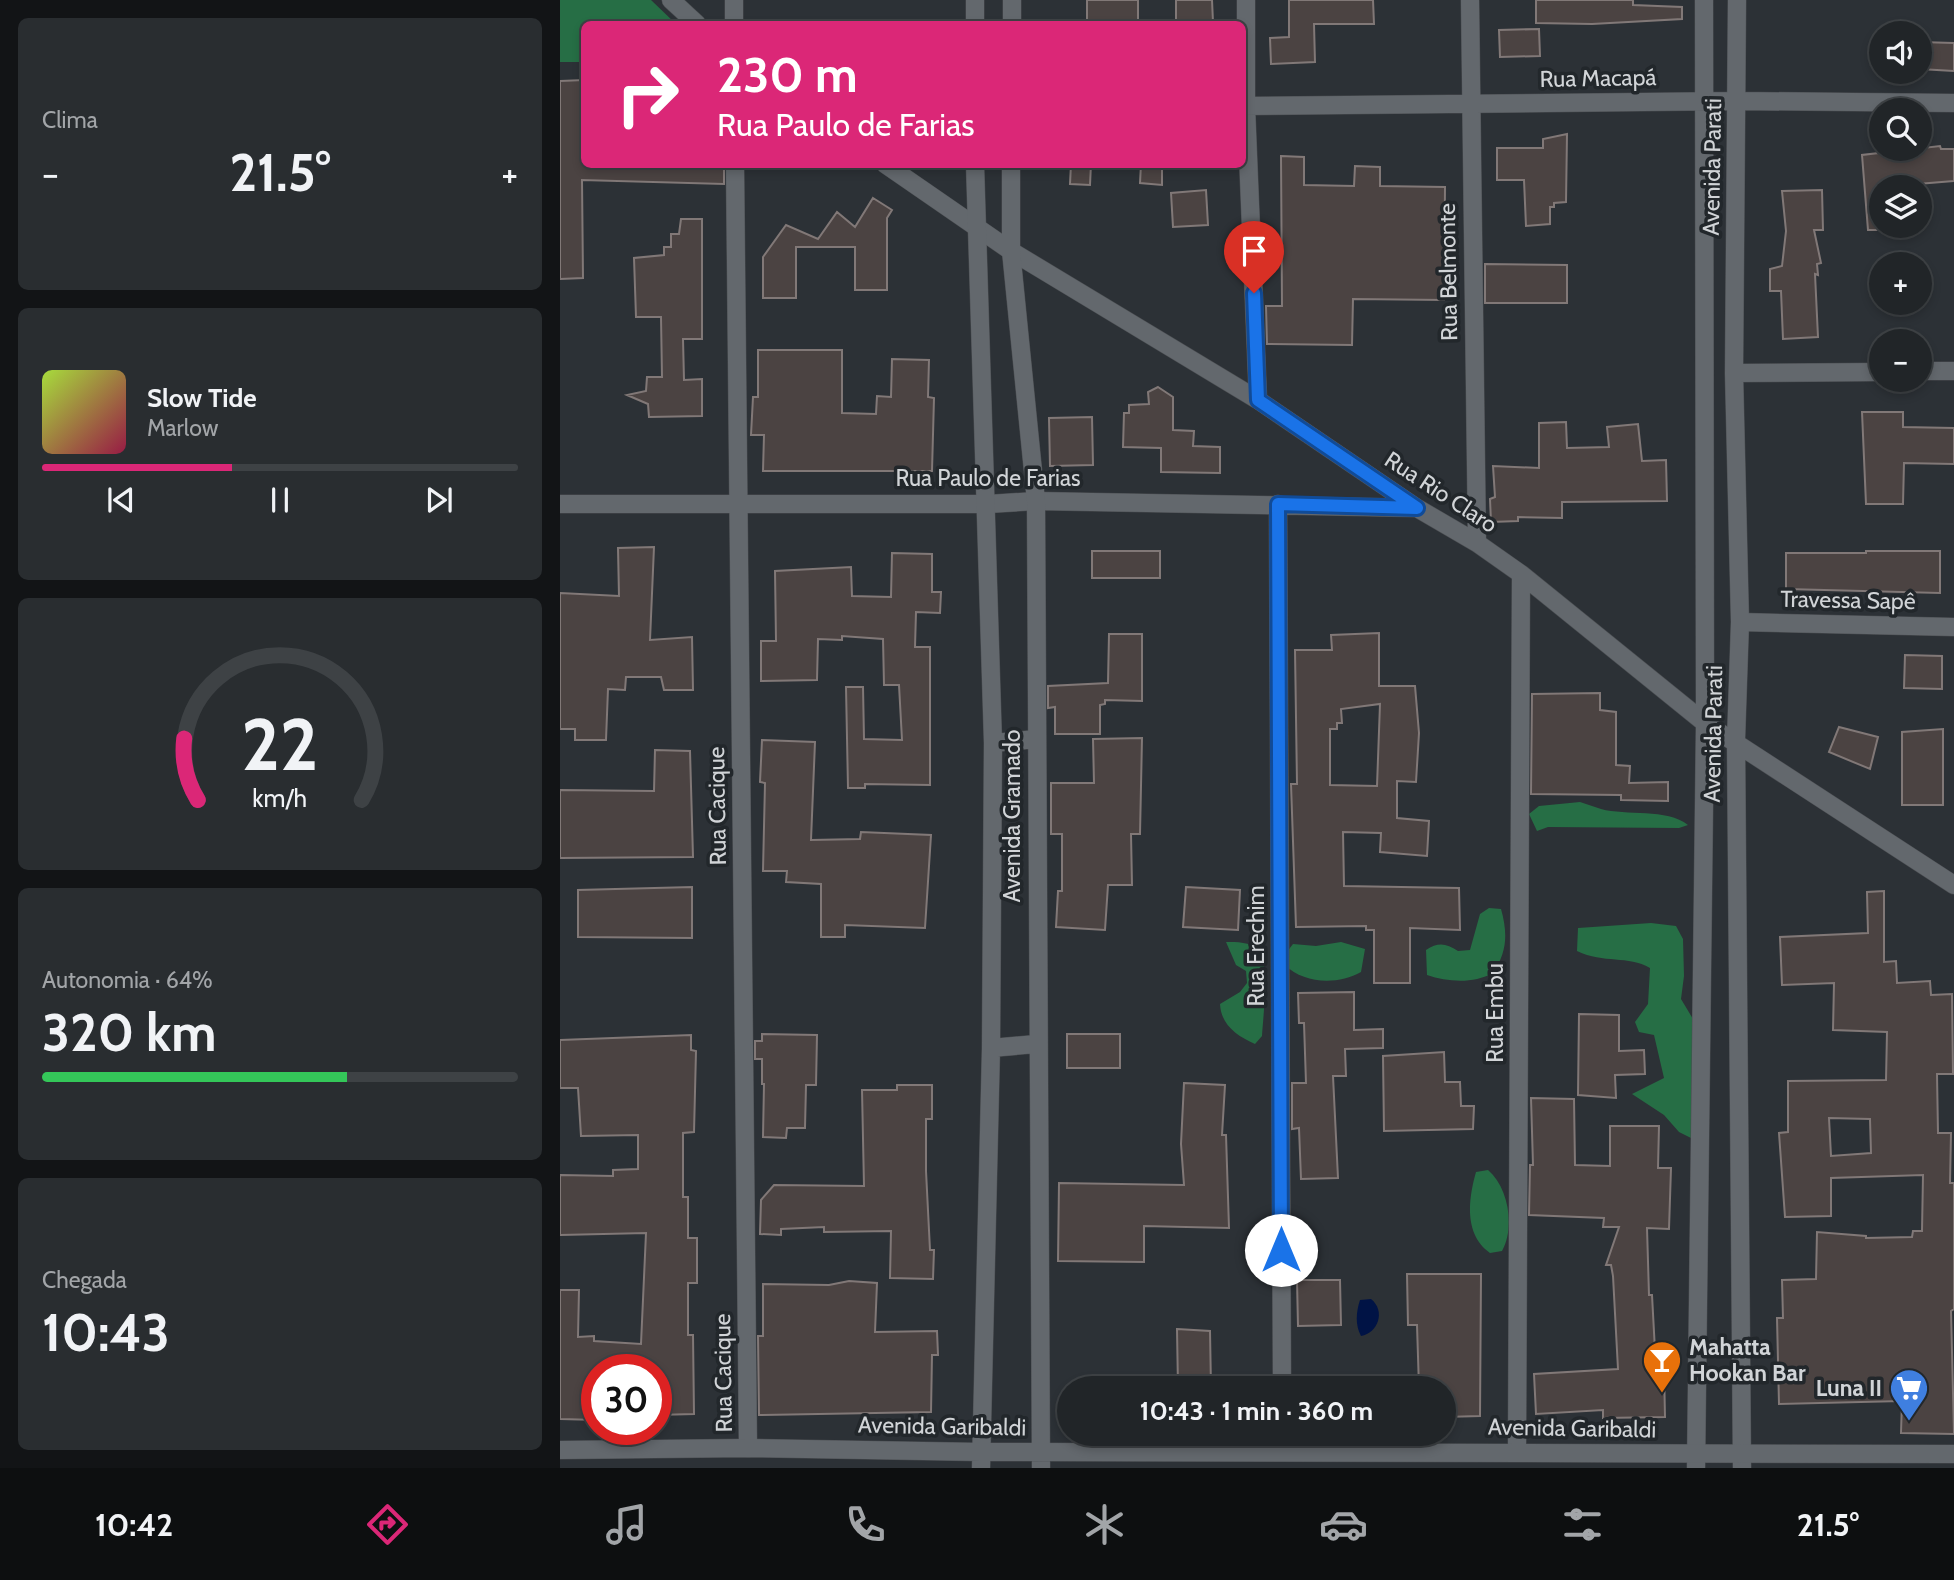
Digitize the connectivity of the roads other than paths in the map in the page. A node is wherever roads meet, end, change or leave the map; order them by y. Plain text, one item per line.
1 (671, 0) edge
2 (734, 0) edge
3 (975, 0) edge
4 (1012, 0) edge
5 (1246, 0) edge
6 (1470, 0) edge
7 (1704, 0) edge
8 (1737, 0) edge
9 (694, 21) edge
10 (734, 21) edge
11 (975, 21) edge
12 (1012, 21) edge
13 (1246, 21) edge
14 (1704, 101) junction
15 (1738, 101) junction
16 (1954, 103) edge
17 (1470, 104) junction
18 (1246, 106) edge
19 (1246, 148) edge
20 (735, 168) edge
21 (891, 168) edge
22 (975, 168) edge
23 (1011, 168) edge
24 (974, 227) junction
25 (1011, 251) junction
26 (1932, 371) edge
27 (1954, 371) edge
28 (1869, 372) edge
29 (1734, 373) junction
30 (1258, 400) junction
31 (1036, 501) junction
32 (738, 502) junction
33 (560, 504) edge
34 (988, 504) junction
35 (1278, 504) junction
36 (1417, 508) junction
37 (1477, 544) junction
38 (1521, 574) junction
39 (1740, 622) junction
40 (1954, 627) edge
41 (1705, 723) junction
42 (1037, 739) junction
43 (1736, 740) junction
44 (993, 743) junction
45 (1954, 885) edge
46 (1036, 1044) junction
47 (991, 1048) junction
48 (1282, 1376) edge
49 (1282, 1446) edge
50 (748, 1448) junction
51 (560, 1450) edge
52 (1517, 1451) junction
53 (1282, 1452) junction
54 (1954, 1454) edge
55 (981, 1460) edge
56 (1041, 1460) edge
57 (1696, 1461) edge
58 (1742, 1462) edge

1 - 9 street
2 - 10 street
3 - 11 street
4 - 12 street
5 - 13 street
6 - 17 street, Rua Belmonte
7 - 14 street, Avenida Parati
8 - 15 street, Avenida Parati
14 - 15 street, Rua Macapá
14 - 17 street, Rua Macapá
14 - 41 street, Avenida Parati
15 - 16 street, Rua Macapá
15 - 29 street, Avenida Parati
17 - 18 street, Rua Macapá
17 - 37 street, Rua Belmonte
19 - 30 street
20 - 32 street, Rua Cacique
21 - 24 street, Rua Rio Claro
22 - 24 street, Avenida Gramado
23 - 25 street, Avenida Gramado
24 - 25 street, Rua Rio Claro
24 - 34 street, Avenida Gramado
25 - 30 street, Rua Rio Claro
25 - 31 street, Avenida Gramado
26 - 27 street
28 - 29 street
29 - 39 street, Avenida Parati
30 - 36 street, Rua Rio Claro
31 - 34 street, Rua Paulo de Farias
31 - 35 street, Rua Paulo de Farias
31 - 42 street, Avenida Gramado
32 - 33 street, Rua Paulo de Farias
32 - 34 street, Rua Paulo de Farias
32 - 50 street, Rua Cacique
34 - 44 street, Avenida Gramado
35 - 36 street, Rua Paulo de Farias
35 - 48 street, Rua Erechim
36 - 37 street, Rua Rio Claro
37 - 38 street, Rua Rio Claro
38 - 41 street, Rua Rio Claro
38 - 52 street, Rua Embu
39 - 40 street, Travessa Sapê
39 - 43 street, Avenida Parati
41 - 43 street, Rua Rio Claro
41 - 57 street, Avenida Parati
42 - 44 street
42 - 46 street, Avenida Gramado
43 - 45 street, Rua Rio Claro
43 - 58 street, Avenida Parati
44 - 47 street, Avenida Gramado
46 - 47 street
46 - 56 street, Avenida Gramado
47 - 55 street, Avenida Gramado
49 - 53 street
50 - 51 street, Avenida Garibaldi
50 - 55 street, Avenida Garibaldi
52 - 53 street, Avenida Garibaldi
52 - 57 street, Avenida Garibaldi
53 - 56 street, Avenida Garibaldi
54 - 58 street, Avenida Garibaldi
55 - 56 street, Avenida Garibaldi
57 - 58 street, Avenida Garibaldi

